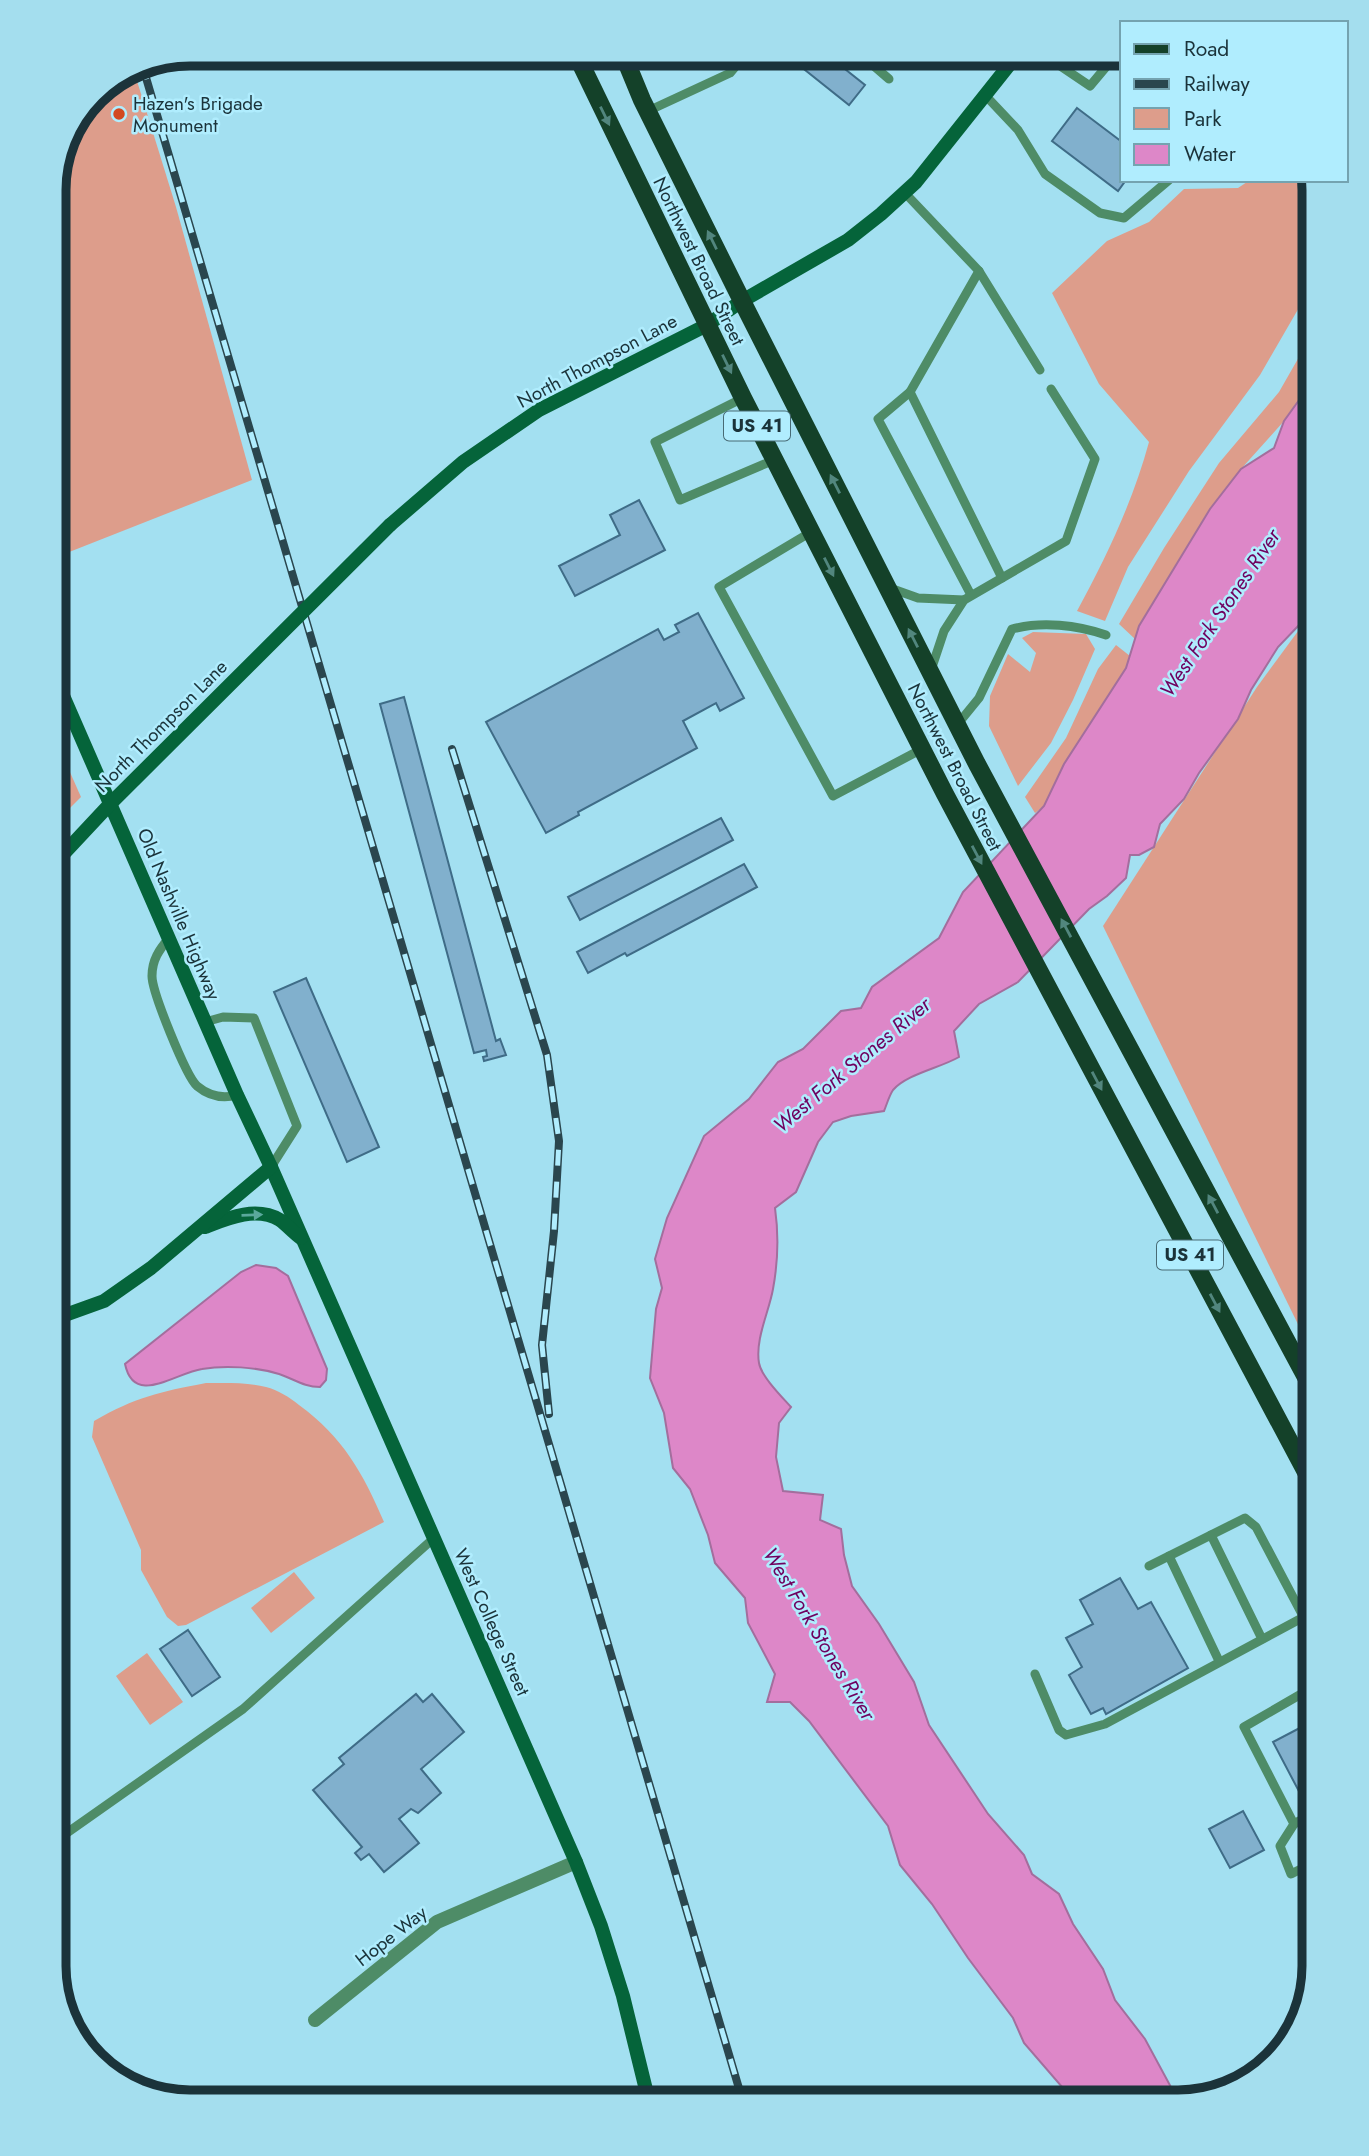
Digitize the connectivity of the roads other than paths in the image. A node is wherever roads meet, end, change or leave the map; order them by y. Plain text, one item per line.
1 (581, 66) edge
2 (628, 66) edge
3 (735, 67) edge
4 (875, 67) edge
5 (1008, 67) edge
6 (1062, 67) edge
7 (1106, 67) edge
8 (890, 79) dead end
9 (985, 95) junction
10 (648, 111) junction
11 (1167, 182) edge
12 (905, 192) junction
13 (979, 271) junction
14 (742, 301) junction
15 (707, 325) junction
16 (1040, 370) dead end
17 (1051, 389) dead end
18 (911, 392) junction
19 (743, 398) junction
20 (925, 422) junction
21 (915, 427) dead end
22 (935, 442) junction
23 (925, 447) dead end
24 (774, 460) junction
25 (811, 532) junction
26 (1002, 578) junction
27 (888, 587) junction
28 (968, 598) junction
29 (1106, 635) dead end
30 (930, 672) junction
31 (67, 704) edge
32 (957, 724) junction
33 (922, 749) junction
34 (67, 850) edge
35 (169, 938) junction
36 (205, 1022) junction
37 (237, 1095) junction
38 (271, 1167) junction
39 (194, 1231) junction
40 (304, 1241) junction
41 (66, 1315) edge
42 (1302, 1370) edge
43 (1302, 1465) edge
44 (1211, 1535) junction
45 (434, 1538) junction
46 (1169, 1556) junction
47 (1149, 1566) dead end
48 (1302, 1614) edge
49 (1302, 1617) edge
50 (1262, 1639) junction
51 (1219, 1661) junction
52 (1035, 1674) dead end
53 (1302, 1694) edge
54 (1302, 1819) edge
55 (1294, 1824) junction
56 (66, 1834) edge
57 (576, 1862) junction
58 (1302, 1868) edge
59 (315, 2020) dead end
60 (646, 2089) edge

1 -> 15 main road, Northwest Broad Street / US 41
2 - 10 main road, Northwest Broad Street / US 41
3 - 10 lane
4 - 8 lane
5 - 9 main road, North Thompson Lane
6 - 7 lane
9 - 11 lane
9 - 12 main road, North Thompson Lane
14 -> 10 main road, Northwest Broad Street / US 41
12 - 13 lane
12 - 14 main road, North Thompson Lane
13 - 16 lane
13 - 18 lane
14 - 15 main road, North Thompson Lane
27 -> 14 main road, Northwest Broad Street / US 41
15 -> 19 main road, Northwest Broad Street / US 41
15 - 34 main road, North Thompson Lane, bridge
17 - 26 lane
18 - 20 lane
18 - 28 lane
19 - 24 main road, Northwest Broad Street / US 41
19 - 24 lane
20 - 21 lane
20 - 22 lane
22 - 23 lane
22 - 26 lane
24 - 25 main road, Northwest Broad Street / US 41
25 -> 33 main road, Northwest Broad Street / US 41
25 - 33 lane
26 - 28 lane
27 - 28 lane
30 -> 27 main road, Northwest Broad Street / US 41
28 - 30 lane
29 - 32 lane
30 - 32 main road, Northwest Broad Street / US 41
31 - 35 main road, Old Nashville Highway
42 -> 32 main road, Northwest Broad Street / US 41
33 -> 43 main road, Northwest Broad Street / US 41
35 - 36 main road, Old Nashville Highway
35 - 37 lane
36 - 37 main road, Old Nashville Highway
36 - 38 lane
37 - 38 main road, Old Nashville Highway
38 - 39 main road
38 - 40 main road, West College Street
39 -> 40 main road
39 - 41 main road
40 - 45 main road, West College Street
44 - 46 lane
44 - 48 lane
44 - 50 lane
45 - 56 lane
45 - 57 main road, West College Street
46 - 47 lane
46 - 51 lane
49 - 50 lane
50 - 51 lane
51 - 52 lane
53 - 55 lane
54 - 55 lane
55 - 58 lane
57 - 59 street, Hope Way
57 - 60 main road, West College Street

